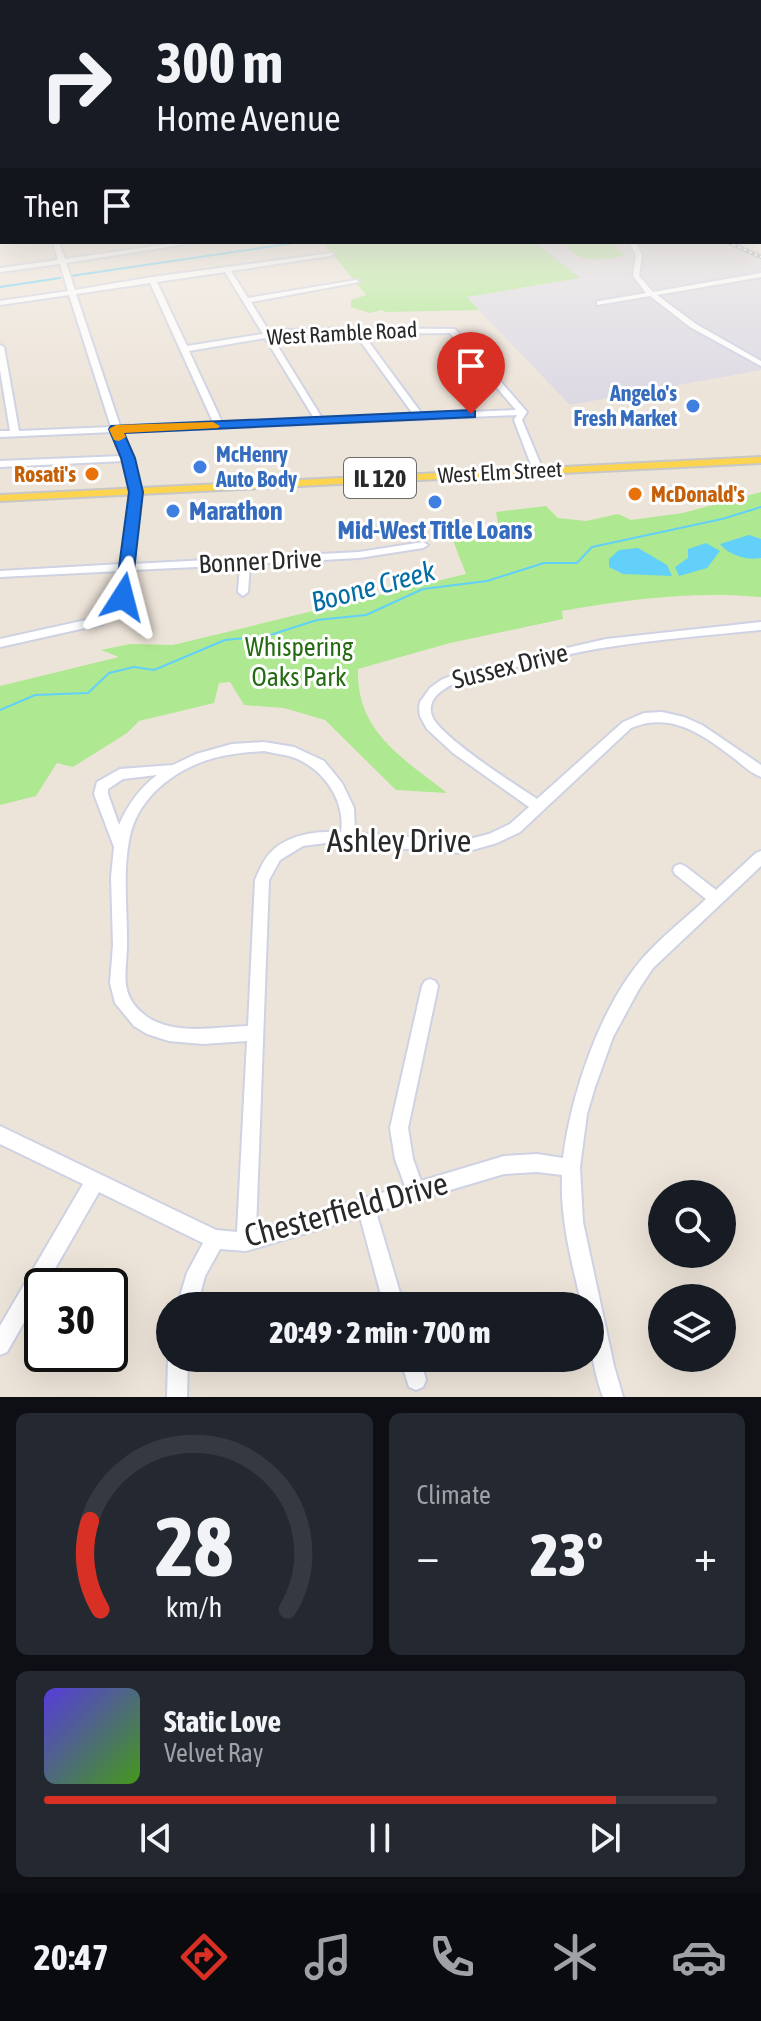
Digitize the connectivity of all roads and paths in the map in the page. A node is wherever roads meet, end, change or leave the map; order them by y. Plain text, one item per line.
1 (33, 265) edge
2 (63, 265) edge
3 (253, 265) edge
4 (638, 265) edge
5 (227, 269) junction
6 (0, 270) edge
7 (761, 275) edge
8 (152, 279) junction
9 (356, 282) dead end
10 (72, 292) junction
11 (652, 295) junction
12 (248, 300) junction
13 (0, 303) edge
14 (600, 303) dead end
15 (356, 330) junction
16 (268, 335) junction
17 (0, 347) edge
18 (184, 349) junction
19 (761, 364) edge
20 (523, 412) junction
21 (419, 416) junction
22 (320, 421) junction
23 (219, 425) junction
24 (116, 429) junction
25 (15, 433) junction
26 (0, 434) edge
27 (128, 458) junction
28 (761, 460) edge
29 (0, 464) edge
30 (538, 470) junction
31 (136, 492) junction
32 (0, 498) edge
33 (423, 545) dead end
34 (245, 562) junction
35 (128, 568) junction
36 (0, 574) edge
37 (243, 592) dead end
38 (761, 626) edge
39 (0, 643) edge
40 (174, 769) junction
41 (761, 772) edge
42 (537, 806) junction
43 (347, 839) junction
44 (121, 847) junction
45 (761, 857) edge
46 (680, 870) dead end
47 (716, 899) junction
48 (430, 986) dead end
49 (254, 1033) junction
50 (0, 1135) edge
51 (571, 1168) junction
52 (95, 1181) junction
53 (415, 1190) junction
54 (366, 1208) junction
55 (215, 1239) junction
56 (246, 1242) junction
57 (191, 1292) edge
58 (390, 1292) edge
59 (0, 1345) edge
60 (178, 1372) edge
61 (414, 1372) edge
62 (416, 1380) dead end
63 (177, 1397) edge
64 (613, 1397) edge

1 - 6 street
2 - 10 street
3 - 5 street
4 - 11 street
5 - 8 street
5 - 12 street
7 - 11 street
8 - 10 street
8 - 18 street
9 - 12 street
10 - 13 street
10 - 24 street
11 - 14 street
11 - 19 street
12 - 16 street
15 - 16 street, West Ramble Road
15 - 20 street, West Ramble Road
15 - 21 street
16 - 18 street, West Ramble Road
16 - 22 street
17 - 25 street
18 - 23 street
20 - 21 street
20 - 30 street
21 - 22 street
22 - 23 street
23 - 24 street
24 - 25 street
24 - 27 street
25 - 26 street
27 - 29 street
27 - 31 street
28 - 30 main road, West Elm Street / IL 120
30 - 31 main road, West Elm Street / IL 120
31 - 32 main road, West Elm Street / IL 120
31 - 35 street
33 - 34 street, Bonner Drive
34 - 35 street, Bonner Drive
34 - 37 street
35 - 36 street, Bonner Drive
35 - 39 street
38 - 42 street, Sussex Drive
40 - 43 street
40 - 44 street
40 - 44 street
41 - 42 street, Ashley Drive
42 - 43 street, Ashley Drive
43 - 49 street, Ashley Drive
44 - 49 street
45 - 47 street
46 - 47 street
47 - 51 street
48 - 53 street
49 - 56 street, Ashley Drive
50 - 52 street, Chesterfield Drive
51 - 53 street, Chesterfield Drive
51 - 64 street
52 - 55 street, Chesterfield Drive
52 - 59 street
53 - 54 street, Chesterfield Drive
54 - 56 street, Chesterfield Drive
54 - 58 street
55 - 56 street, Chesterfield Drive
55 - 57 street
60 - 63 street
61 - 62 street

